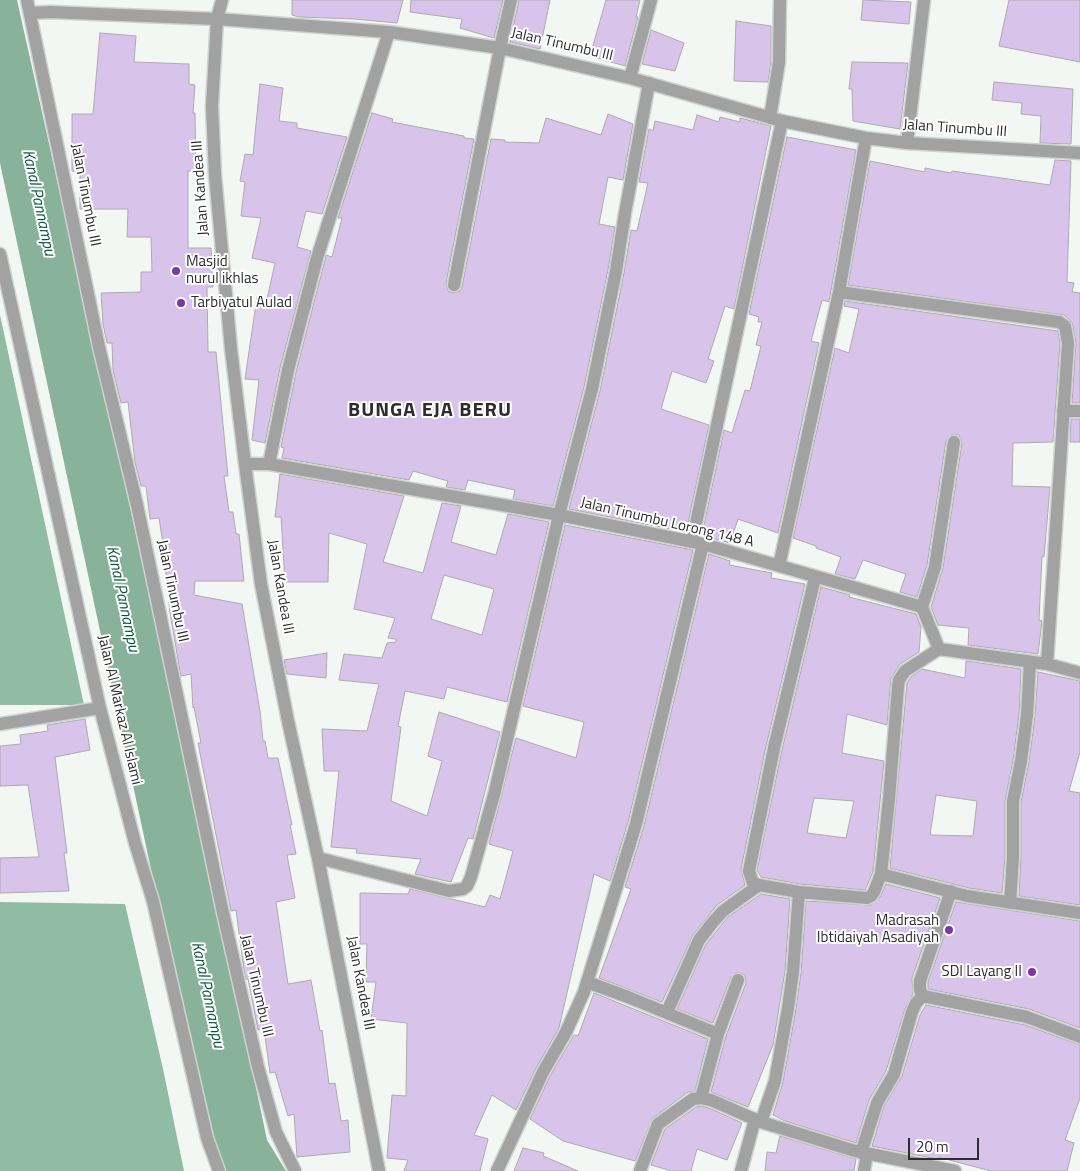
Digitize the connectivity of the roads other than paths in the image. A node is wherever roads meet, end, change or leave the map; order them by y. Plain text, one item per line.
1 (222, 0) edge
2 (511, 0) edge
3 (651, 0) edge
4 (780, 0) edge
5 (924, 0) edge
6 (29, 6) edge
7 (217, 19) junction
8 (389, 32) junction
9 (500, 48) junction
10 (630, 78) junction
11 (649, 83) junction
12 (776, 120) junction
13 (866, 138) junction
14 (908, 143) junction
15 (1080, 153) edge
16 (0, 254) edge
17 (454, 285) dead end
18 (839, 292) junction
19 (1063, 411) junction
20 (1080, 411) edge
21 (954, 442) dead end
22 (245, 464) junction
23 (269, 464) junction
24 (559, 515) junction
25 (698, 543) junction
26 (779, 566) junction
27 (815, 578) junction
28 (922, 607) junction
29 (939, 649) junction
30 (1030, 662) junction
31 (1047, 664) junction
32 (1080, 673) edge
33 (100, 708) junction
34 (0, 724) edge
35 (318, 858) junction
36 (881, 874) junction
37 (759, 885) junction
38 (951, 891) junction
39 (799, 892) junction
40 (1010, 903) junction
41 (1080, 913) edge
42 (738, 980) dead end
43 (587, 982) junction
44 (923, 996) junction
45 (667, 1012) junction
46 (718, 1034) junction
47 (1080, 1037) edge
48 (701, 1098) junction
49 (758, 1120) junction
50 (864, 1153) junction
51 (219, 1171) edge
52 (295, 1171) edge
53 (379, 1171) edge
54 (497, 1171) edge
55 (640, 1171) edge
56 (741, 1171) edge
57 (864, 1171) edge
58 (955, 1171) edge

1 - 7 street, Jalan Kandea III
2 - 9 street
3 - 10 street
4 - 12 street
5 - 14 street
6 - 7 street, Jalan Tinumbu III
6 - 52 street, Jalan Tinumbu III
7 - 8 street, Jalan Tinumbu III
7 - 22 street, Jalan Kandea III
8 - 9 street, Jalan Tinumbu III
8 - 23 street
9 - 10 street, Jalan Tinumbu III
9 - 17 street
10 - 11 street, Jalan Tinumbu III
11 - 12 street, Jalan Tinumbu III
11 - 24 street
12 - 13 street, Jalan Tinumbu III
12 - 25 street
13 - 14 street, Jalan Tinumbu III
13 - 18 street
14 - 15 street, Jalan Tinumbu III
16 - 33 street, Jalan Al Markaz Al Islami
18 - 19 street
18 - 26 street
19 - 20 street
19 - 31 street
21 - 28 street
22 - 23 street, Jalan Tinumbu Lorong 148 A
22 - 35 street, Jalan Kandea III
23 - 24 street, Jalan Tinumbu Lorong 148 A
24 - 25 street, Jalan Tinumbu Lorong 148 A
24 - 35 street
25 - 26 street, Jalan Tinumbu Lorong 148 A
25 - 43 street
26 - 27 street, Jalan Tinumbu Lorong 148 A
27 - 28 street, Jalan Tinumbu Lorong 148 A
27 - 37 street
28 - 29 street
29 - 30 street
29 - 36 street
30 - 31 street
30 - 40 street
31 - 32 street
33 - 34 street
33 - 51 street, Jalan Al Markaz Al Islami
35 - 53 street, Jalan Kandea III
36 - 38 street
36 - 39 street
37 - 39 street
37 - 45 street
38 - 40 street
38 - 44 street
39 - 49 street
40 - 41 street
42 - 46 street
43 - 45 street
43 - 54 street
44 - 47 street
44 - 50 street
45 - 46 street
46 - 48 street
48 - 49 street
48 - 55 street
49 - 50 street
49 - 56 street
50 - 57 street
50 - 58 street

